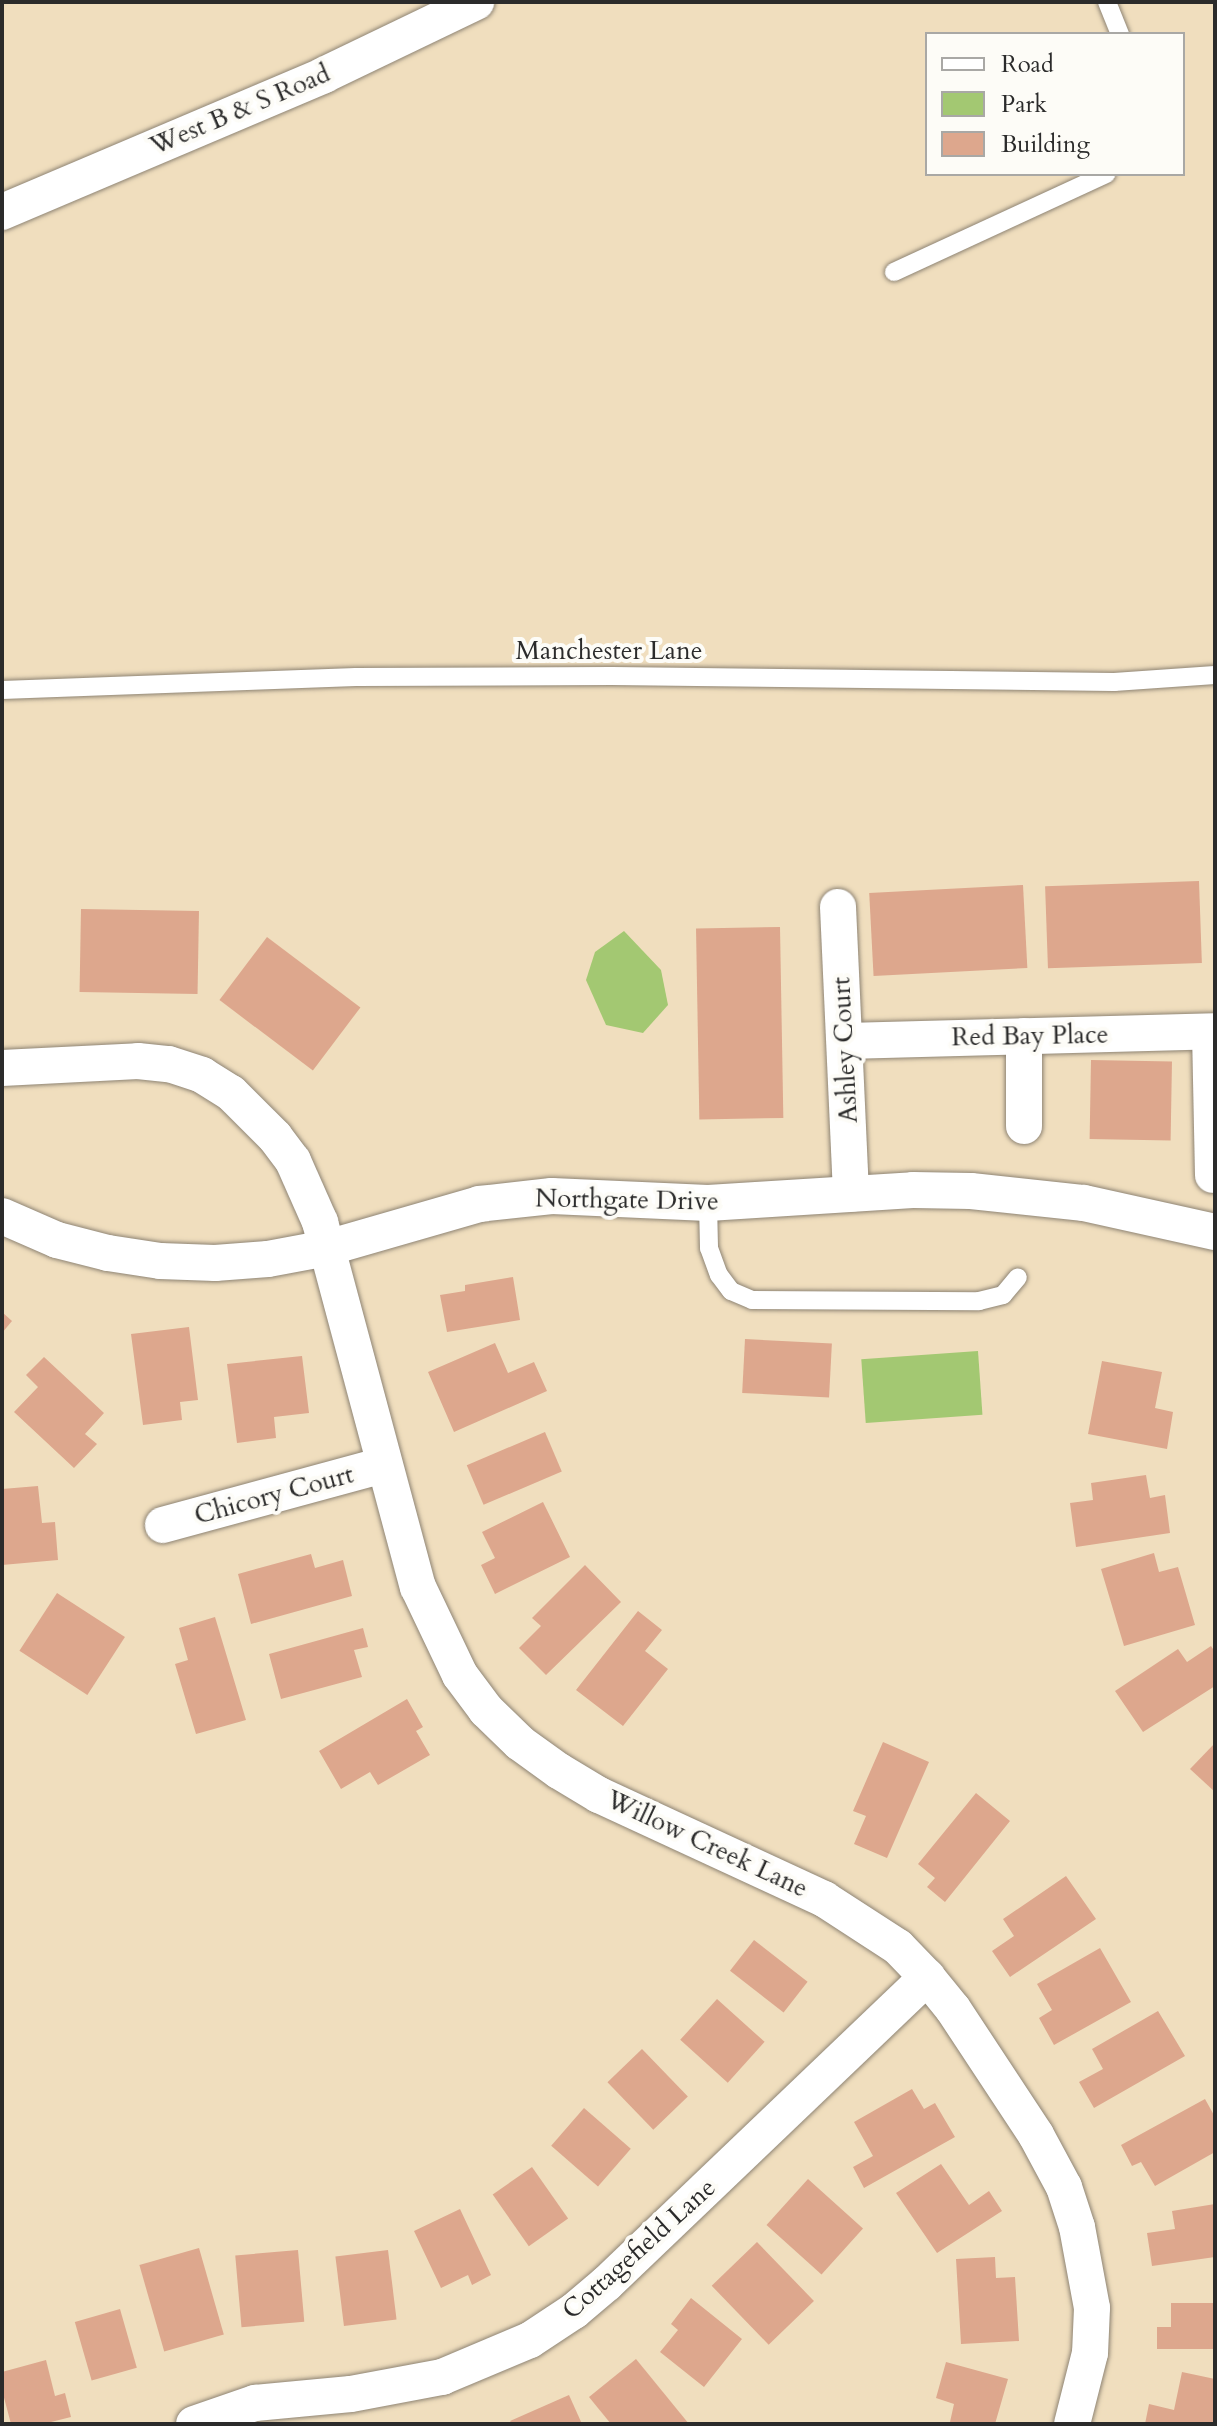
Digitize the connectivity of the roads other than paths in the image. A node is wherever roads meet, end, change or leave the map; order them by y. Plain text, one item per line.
1 (476, 2) edge
2 (1107, 2) edge
3 (1119, 32) edge
4 (1102, 176) edge
5 (2, 212) edge
6 (894, 272) dead end
7 (1215, 675) edge
8 (2, 690) edge
9 (838, 907) dead end
10 (1213, 1032) edge
11 (1024, 1036) junction
12 (845, 1041) junction
13 (2, 1068) edge
14 (1024, 1126) dead end
15 (1213, 1175) dead end
16 (851, 1194) junction
17 (708, 1203) junction
18 (2, 1216) edge
19 (1215, 1232) edge
20 (327, 1248) junction
21 (1018, 1277) dead end
22 (384, 1465) junction
23 (163, 1525) dead end
24 (927, 1977) junction
25 (194, 2424) edge
26 (1072, 2424) edge

1 - 5 street, West B & S Road
2 - 3 lane
4 - 6 lane
7 - 8 lane, Manchester Lane
9 - 12 street, Ashley Court
10 - 11 street, Red Bay Place
10 - 15 street
11 - 12 street, Red Bay Place
11 - 14 street
12 - 16 street, Ashley Court
13 - 20 street, Willow Creek Lane
16 - 17 street, Northgate Drive
16 - 19 street, Northgate Drive
17 - 20 street, Northgate Drive
17 - 21 lane
18 - 20 street, Northgate Drive
20 - 22 street, Willow Creek Lane
22 - 23 street, Chicory Court
22 - 24 street, Willow Creek Lane
24 - 25 street, Cottagefield Lane
24 - 26 street, Willow Creek Lane

